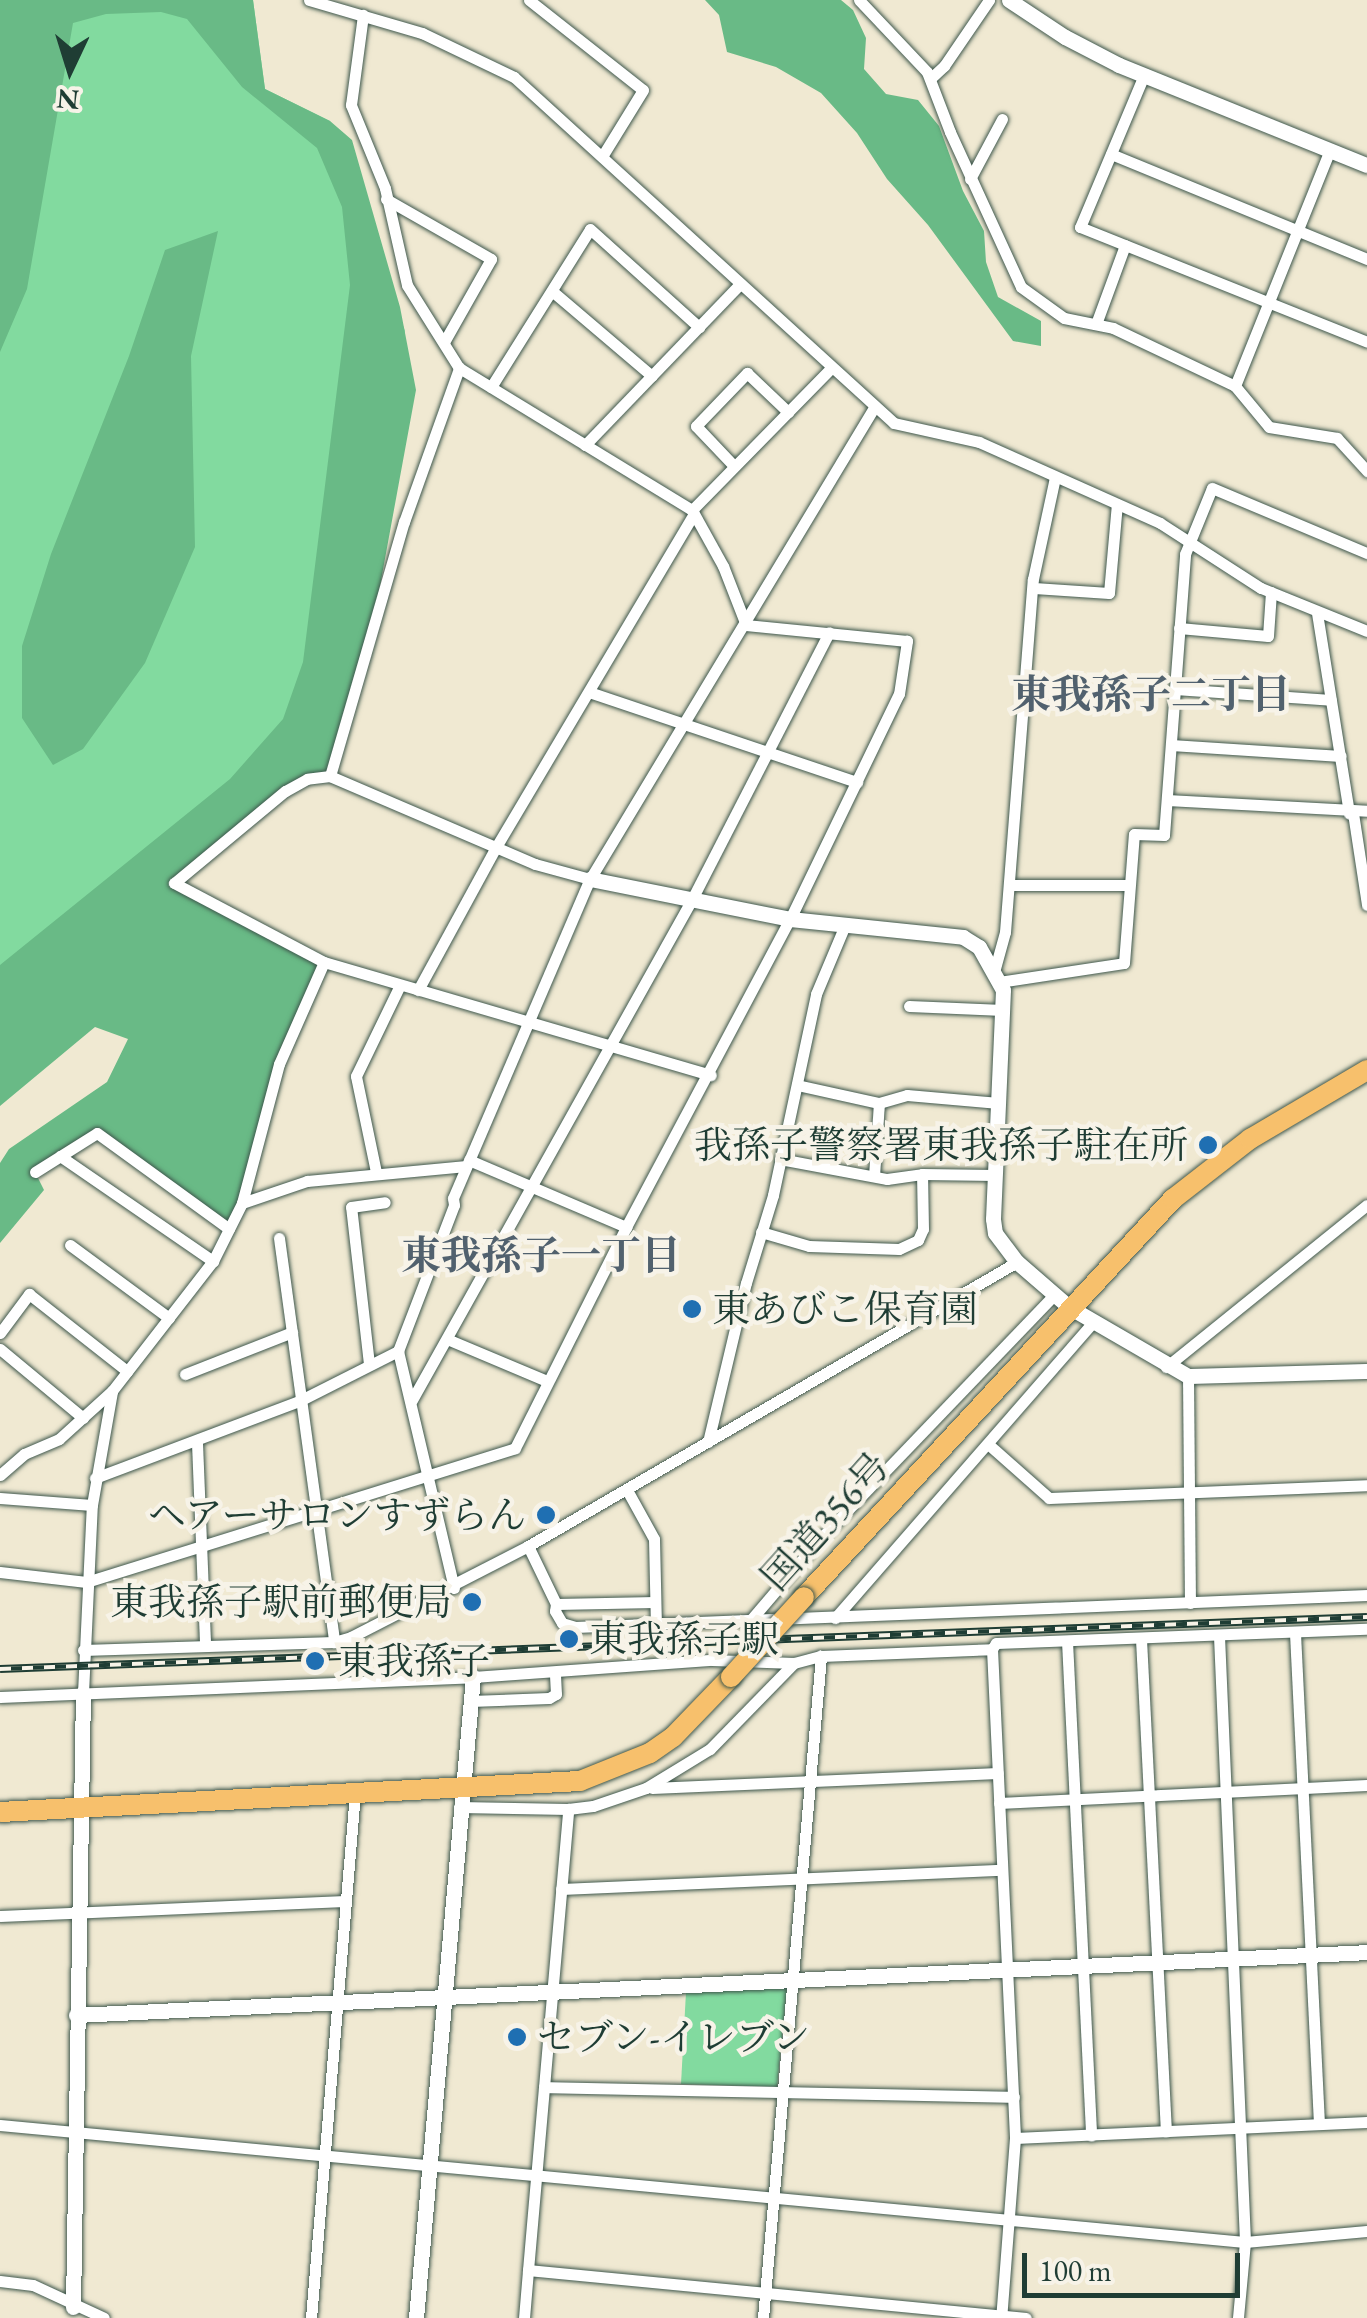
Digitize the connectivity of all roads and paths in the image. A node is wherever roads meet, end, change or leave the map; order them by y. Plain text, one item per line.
1 (309, 0) edge
2 (529, 0) edge
3 (858, 0) edge
4 (988, 0) edge
5 (1009, 0) edge
6 (364, 15) junction
7 (1144, 75) junction
8 (930, 78) junction
9 (1002, 120) dead end
10 (1330, 150) junction
11 (1111, 154) junction
12 (603, 155) junction
13 (1367, 165) edge
14 (970, 179) junction
15 (386, 199) junction
16 (1297, 230) junction
17 (1125, 245) junction
18 (1367, 259) edge
19 (740, 284) junction
20 (552, 291) junction
21 (1268, 303) junction
22 (1096, 324) junction
23 (699, 327) junction
24 (444, 342) junction
25 (1367, 342) edge
26 (459, 368) junction
27 (831, 368) junction
28 (652, 376) junction
29 (1234, 386) junction
30 (491, 387) junction
31 (874, 406) junction
32 (788, 412) junction
33 (585, 445) junction
34 (734, 466) junction
35 (1367, 471) edge
36 (1054, 477) junction
37 (1118, 504) junction
38 (693, 512) junction
39 (1189, 542) junction
40 (1367, 553) edge
41 (1034, 588) junction
42 (1271, 592) junction
43 (1317, 612) junction
44 (746, 625) junction
45 (1179, 628) junction
46 (1367, 631) edge
47 (828, 632) junction
48 (1175, 689) junction
49 (589, 692) junction
50 (1331, 700) junction
51 (680, 723) junction
52 (1170, 745) junction
53 (766, 752) junction
54 (1340, 756) junction
55 (330, 776) junction
56 (856, 782) junction
57 (1166, 800) junction
58 (1367, 811) edge
59 (1351, 813) junction
60 (496, 847) junction
61 (590, 879) junction
62 (1009, 884) junction
63 (1128, 885) junction
64 (691, 901) junction
65 (1367, 905) edge
66 (790, 919) junction
67 (845, 925) junction
68 (324, 962) junction
69 (997, 977) junction
70 (400, 986) junction
71 (418, 990) junction
72 (909, 1006) dead end
73 (1003, 1010) junction
74 (527, 1023) junction
75 (610, 1046) junction
76 (1367, 1070) edge
77 (710, 1075) junction
78 (797, 1085) junction
79 (879, 1102) junction
80 (998, 1103) junction
81 (60, 1156) junction
82 (780, 1159) junction
83 (468, 1163) junction
84 (35, 1172) dead end
85 (376, 1172) junction
86 (922, 1174) junction
87 (874, 1176) junction
88 (995, 1176) junction
89 (531, 1186) junction
90 (384, 1202) dead end
91 (242, 1203) junction
92 (1367, 1206) edge
93 (626, 1227) junction
94 (229, 1229) junction
95 (762, 1232) junction
96 (279, 1238) dead end
97 (70, 1245) dead end
98 (213, 1261) junction
99 (1018, 1262) junction
100 (1061, 1301) junction
101 (169, 1318) junction
102 (1094, 1322) junction
103 (292, 1332) junction
104 (0, 1333) edge
105 (447, 1339) junction
106 (0, 1349) edge
107 (398, 1351) junction
108 (370, 1364) junction
109 (1166, 1366) junction
110 (127, 1371) junction
111 (1367, 1372) edge
112 (185, 1374) dead end
113 (1188, 1376) junction
114 (547, 1381) junction
115 (112, 1391) junction
116 (301, 1400) junction
117 (412, 1400) junction
118 (82, 1418) junction
119 (197, 1442) junction
120 (708, 1442) junction
121 (988, 1444) junction
122 (0, 1475) edge
123 (430, 1476) junction
124 (95, 1478) junction
125 (1367, 1485) edge
126 (627, 1490) junction
127 (1188, 1492) junction
128 (0, 1498) edge
129 (92, 1505) junction
130 (316, 1512) junction
131 (528, 1546) junction
132 (202, 1547) junction
133 (0, 1572) edge
134 (86, 1582) junction
135 (454, 1588) junction
136 (1367, 1595) edge
137 (654, 1602) junction
138 (1190, 1602) junction
139 (556, 1604) junction
140 (835, 1618) junction
141 (749, 1622) junction
142 (656, 1626) junction
143 (1367, 1629) edge
144 (1294, 1632) junction
145 (1219, 1636) junction
146 (1141, 1639) junction
147 (1067, 1641) junction
148 (334, 1642) junction
149 (205, 1646) junction
150 (992, 1649) junction
151 (83, 1650) junction
152 (821, 1656) junction
153 (794, 1663) junction
154 (556, 1672) junction
155 (473, 1678) junction
156 (83, 1693) junction
157 (0, 1698) edge
158 (470, 1702) junction
159 (998, 1773) junction
160 (810, 1783) junction
161 (1367, 1785) edge
162 (646, 1788) junction
163 (1302, 1788) junction
164 (1227, 1792) junction
165 (355, 1794) junction
166 (1149, 1796) junction
167 (460, 1798) junction
168 (1075, 1799) junction
169 (999, 1803) junction
170 (80, 1809) junction
171 (568, 1809) junction
172 (0, 1812) edge
173 (1002, 1870) junction
174 (802, 1878) junction
175 (561, 1889) junction
176 (345, 1901) junction
177 (78, 1911) junction
178 (0, 1916) edge
179 (1367, 1952) edge
180 (1311, 1954) junction
181 (1235, 1958) junction
182 (1158, 1962) junction
183 (1083, 1966) junction
184 (1007, 1970) junction
185 (792, 1981) junction
186 (552, 1993) junction
187 (444, 1998) junction
188 (338, 2002) junction
189 (76, 2015) junction
190 (544, 2087) junction
191 (782, 2092) junction
192 (1014, 2097) junction
193 (1319, 2121) junction
194 (1367, 2122) edge
195 (0, 2125) edge
196 (1240, 2127) junction
197 (1166, 2131) junction
198 (75, 2133) junction
199 (1092, 2135) junction
200 (1015, 2138) junction
201 (325, 2156) junction
202 (429, 2166) junction
203 (536, 2176) junction
204 (772, 2198) junction
205 (1009, 2220) junction
206 (1367, 2232) edge
207 (1245, 2242) junction
208 (528, 2270) junction
209 (0, 2280) edge
210 (765, 2293) junction
211 (73, 2307) junction
212 (96, 2317) edge
213 (1002, 2317) edge
214 (311, 2318) edge
215 (416, 2318) edge
216 (524, 2318) edge
217 (762, 2318) edge
218 (1026, 2318) edge
219 (1238, 2318) edge

1 - 6 street
2 - 12 street
3 - 8 street
4 - 8 street
5 - 7 street
6 - 12 street
6 - 15 street
7 - 10 street
7 - 11 street
8 - 14 street
9 - 14 street
10 - 13 street
10 - 16 street
11 - 16 street
11 - 17 street
12 - 19 street
14 - 22 street
15 - 24 street
15 - 24 street
16 - 18 street
16 - 21 street
17 - 21 street
17 - 22 street
19 - 23 street
19 - 27 street
20 - 23 street
20 - 28 street
20 - 30 street
21 - 25 street
21 - 29 street
22 - 29 street
23 - 28 street
24 - 26 street
26 - 30 street
26 - 55 street
27 - 31 street
27 - 32 street
28 - 33 street
29 - 35 street
30 - 33 street
31 - 36 street
31 - 44 street
32 - 34 street
32 - 34 street
33 - 38 street
34 - 38 street
36 - 37 street
36 - 41 street
37 - 39 street
37 - 41 street
38 - 44 street
38 - 49 street
39 - 40 street
39 - 42 street
39 - 45 street
41 - 62 street
42 - 43 street
42 - 45 street
43 - 46 street
43 - 50 street
44 - 47 street
44 - 51 street
45 - 48 street
47 - 53 street
47 - 56 street
48 - 50 street
48 - 52 street
49 - 51 street
49 - 60 street
50 - 54 street
51 - 53 street
51 - 61 street
52 - 54 street
52 - 57 street
53 - 56 street
53 - 64 street
54 - 59 street
55 - 60 street
55 - 68 street
56 - 66 street
57 - 59 street
57 - 63 street
58 - 59 street
59 - 65 street
60 - 61 street
60 - 71 street
61 - 64 street
61 - 74 street
62 - 63 street
62 - 69 street
63 - 69 street
64 - 66 street
64 - 75 street
66 - 67 street
66 - 77 street
67 - 69 street
67 - 78 street
68 - 70 street
68 - 91 street
69 - 73 street
70 - 71 street
70 - 85 street
71 - 74 street
72 - 73 street
73 - 80 street
74 - 75 street
74 - 83 street
75 - 77 street
75 - 89 street
76 - 100 highway, 国道356号
77 - 93 street
78 - 79 street
78 - 82 street
79 - 80 street
79 - 87 street
80 - 88 street
81 - 84 street
81 - 94 street
81 - 98 street
82 - 87 street
82 - 95 street
83 - 85 street
83 - 89 street
83 - 107 street
85 - 91 street
86 - 87 street
86 - 88 street
86 - 95 street
88 - 99 street
89 - 93 street
89 - 105 street
90 - 108 street
91 - 94 street
92 - 109 street
93 - 114 street
94 - 98 street
95 - 120 street
96 - 103 street
97 - 101 street
98 - 101 street
99 - 100 street
99 - 120 street
100 - 102 street
100 - 141 street
100 - 167 highway, 国道356号, bridge
101 - 110 street
102 - 109 street
102 - 121 street
103 - 112 street
103 - 116 street
104 - 110 street
105 - 114 street
105 - 117 street
106 - 118 street
107 - 108 street
107 - 117 street
108 - 116 street
109 - 113 street
110 - 115 street
111 - 113 street
113 - 127 street
114 - 123 street
115 - 118 street
115 - 124 street
116 - 119 street
116 - 130 street
117 - 123 street
118 - 122 street
119 - 124 street
119 - 132 street
120 - 126 street
121 - 127 street
121 - 140 street
123 - 130 street
123 - 135 street
124 - 129 street
125 - 127 street
126 - 131 street
126 - 137 street
127 - 138 street
128 - 129 street
129 - 134 street
130 - 132 street
130 - 148 street
131 - 135 street
131 - 139 street
132 - 134 street
132 - 149 street
133 - 134 street
134 - 151 street
135 - 148 street
136 - 138 street
137 - 139 street
137 - 142 street
138 - 140 street
139 - 142 street
140 - 141 street
141 - 142 street
143 - 144 street
144 - 145 street
144 - 163 street
145 - 146 street
145 - 164 street
146 - 147 street
146 - 166 street
147 - 150 street
147 - 168 street
148 - 149 street
149 - 151 street
150 - 152 street
150 - 159 street
151 - 156 street
152 - 153 street
152 - 160 street
153 - 154 street
153 - 162 street
154 - 155 street
154 - 158 street
155 - 156 street
155 - 158 street
156 - 157 street
156 - 170 street
158 - 167 street
159 - 160 street
159 - 169 street
160 - 162 street
160 - 174 street
161 - 163 street
162 - 171 street
163 - 164 street
163 - 180 street
164 - 166 street
164 - 181 street
165 - 167 highway, 国道356号
165 - 170 highway, 国道356号
165 - 176 street
166 - 168 street
166 - 182 street
167 - 171 street
167 - 187 street
168 - 169 street
168 - 183 street
169 - 173 street
170 - 172 highway, 国道356号
170 - 177 street
171 - 175 street
173 - 174 street
173 - 184 street
174 - 175 street
174 - 185 street
175 - 186 street
176 - 177 street
176 - 188 street
177 - 178 street
177 - 189 street
179 - 180 street
180 - 181 street
180 - 193 street
181 - 182 street
181 - 196 street
182 - 183 street
182 - 197 street
183 - 184 street
183 - 199 street
184 - 185 street
184 - 192 street
185 - 186 street
185 - 191 street
186 - 187 street
186 - 190 street
187 - 188 street
187 - 202 street
188 - 189 street
188 - 201 street
189 - 198 street
190 - 191 street
190 - 203 street
191 - 192 street
191 - 204 street
192 - 200 street
193 - 194 street
193 - 196 street
195 - 198 street
196 - 197 street
196 - 207 street
197 - 199 street
198 - 201 street
198 - 211 street
199 - 200 street
200 - 205 street
201 - 202 street
201 - 214 street
202 - 203 street
202 - 215 street
203 - 204 street
203 - 208 street
204 - 205 street
204 - 210 street
205 - 207 street
205 - 213 street
206 - 207 street
207 - 219 street
208 - 210 street
208 - 216 street
209 - 211 street
210 - 213 street
210 - 217 street
211 - 212 street
213 - 218 street

